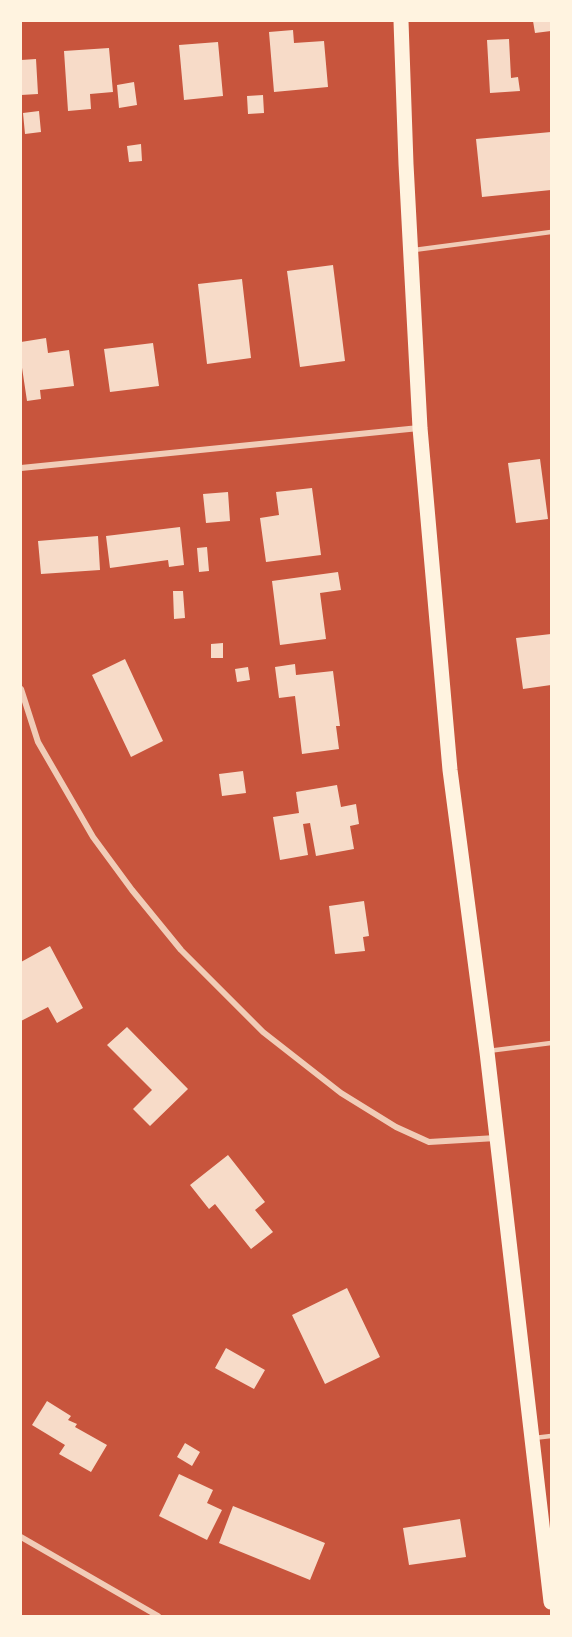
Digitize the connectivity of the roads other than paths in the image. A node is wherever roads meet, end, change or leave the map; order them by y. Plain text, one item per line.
1 (401, 21) edge
2 (551, 232) edge
3 (411, 250) junction
4 (420, 428) junction
5 (21, 468) edge
6 (21, 689) edge
7 (551, 1043) edge
8 (487, 1052) junction
9 (497, 1138) junction
10 (551, 1436) edge
11 (531, 1438) junction
12 (21, 1537) edge
13 (551, 1602) edge
14 (159, 1616) edge

1 - 3 main road
2 - 3 lane
3 - 4 main road
4 - 5 street
4 - 8 main road
6 - 9 street
7 - 8 lane
8 - 9 main road
9 - 11 main road
10 - 11 lane
11 - 13 main road
12 - 14 street

